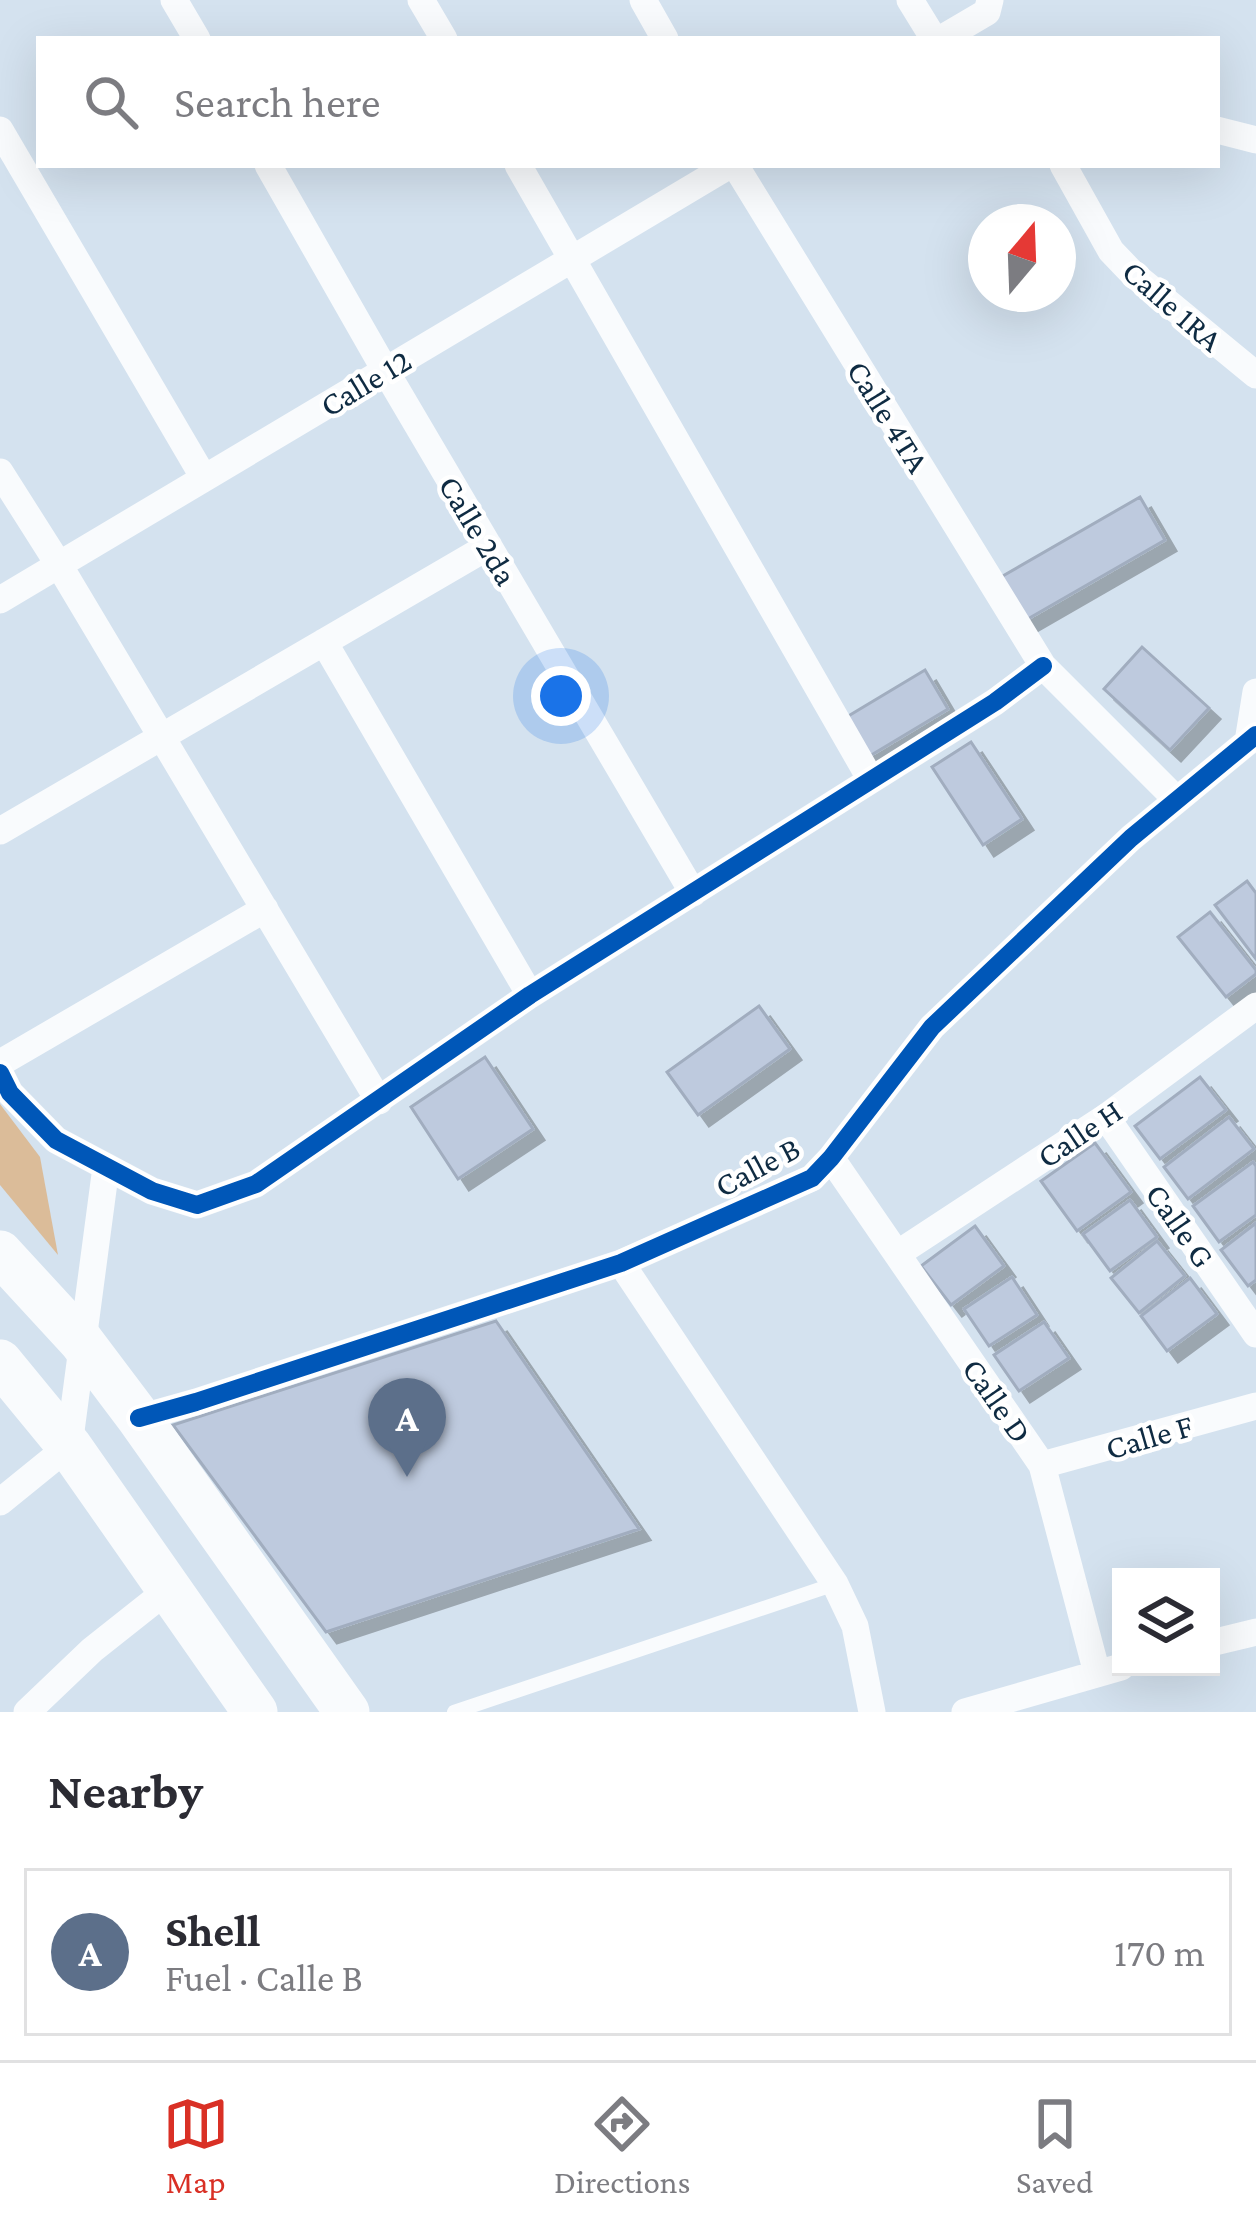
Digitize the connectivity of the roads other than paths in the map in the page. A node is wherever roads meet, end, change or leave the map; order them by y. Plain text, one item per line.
1 (174, 0) edge
2 (421, 0) edge
3 (644, 0) edge
4 (910, 0) edge
5 (966, 26) edge
6 (194, 36) edge
7 (442, 36) edge
8 (663, 36) edge
9 (0, 130) edge
10 (1220, 131) edge
11 (1256, 140) edge
12 (270, 168) edge
13 (520, 168) edge
14 (728, 168) edge
15 (735, 168) edge
16 (1065, 168) edge
17 (574, 258) junction
18 (385, 370) junction
19 (1256, 376) edge
20 (0, 472) edge
21 (204, 478) junction
22 (489, 546) junction
23 (59, 565) junction
24 (0, 600) edge
25 (324, 642) junction
26 (1043, 666) junction
27 (1256, 692) edge
28 (162, 736) junction
29 (1252, 739) edge
30 (871, 780) junction
31 (1177, 800) junction
32 (0, 831) edge
33 (693, 893) junction
34 (265, 909) junction
35 (530, 995) junction
36 (1256, 1006) edge
37 (0, 1064) edge
38 (0, 1073) edge
39 (379, 1101) junction
40 (1106, 1117) junction
41 (831, 1158) junction
42 (106, 1167) junction
43 (0, 1253) edge
44 (897, 1254) junction
45 (621, 1264) junction
46 (1256, 1334) edge
47 (81, 1341) junction
48 (0, 1361) edge
49 (1256, 1406) edge
50 (139, 1418) junction
51 (69, 1446) junction
52 (1042, 1465) junction
53 (0, 1502) edge
54 (836, 1584) junction
55 (169, 1589) junction
56 (1256, 1632) edge
57 (1220, 1641) edge
58 (1109, 1670) edge
59 (27, 1712) edge
60 (255, 1712) edge
61 (347, 1712) edge
62 (454, 1712) edge
63 (872, 1712) edge
64 (965, 1712) edge

1 - 6 street
2 - 7 street
3 - 8 street
4 - 5 street
9 - 21 street
10 - 11 street
12 - 18 street, Calle 2da
13 - 17 street
14 - 17 street, Calle 12
15 - 26 street, Calle 4TA
16 - 19 street, Calle 1RA
17 - 18 street, Calle 12
17 - 30 street
18 - 21 street, Calle 12
18 - 22 street, Calle 2da
20 - 23 street
21 - 23 street, Calle 12
22 - 25 street
22 - 33 street, Calle 2da
23 - 24 street, Calle 12
23 - 28 street
25 - 28 street
25 - 35 street
26 - 30 street
26 - 31 street, Calle 4TA
27 - 29 street
28 - 32 street
28 - 34 street
29 - 31 street, Calle B
30 - 33 street
31 - 41 street, Calle B
33 - 35 street
34 - 37 street
34 - 39 street
35 - 39 street
36 - 40 street, Calle H
38 - 42 street
39 - 42 street
40 - 44 street, Calle H
40 - 46 street, Calle G
41 - 44 street, Calle D
41 - 45 street, Calle B
42 - 47 street
43 - 47 main road
44 - 52 street, Calle D
45 - 50 street, Calle B
45 - 54 street
47 - 50 main road
47 - 51 street
48 - 51 main road
49 - 52 street, Calle F
50 - 61 main road
51 - 53 street
51 - 55 main road
52 - 58 street, Calle D
54 - 62 lane
54 - 63 street
55 - 59 street
55 - 60 main road
56 - 57 street
58 - 64 street

